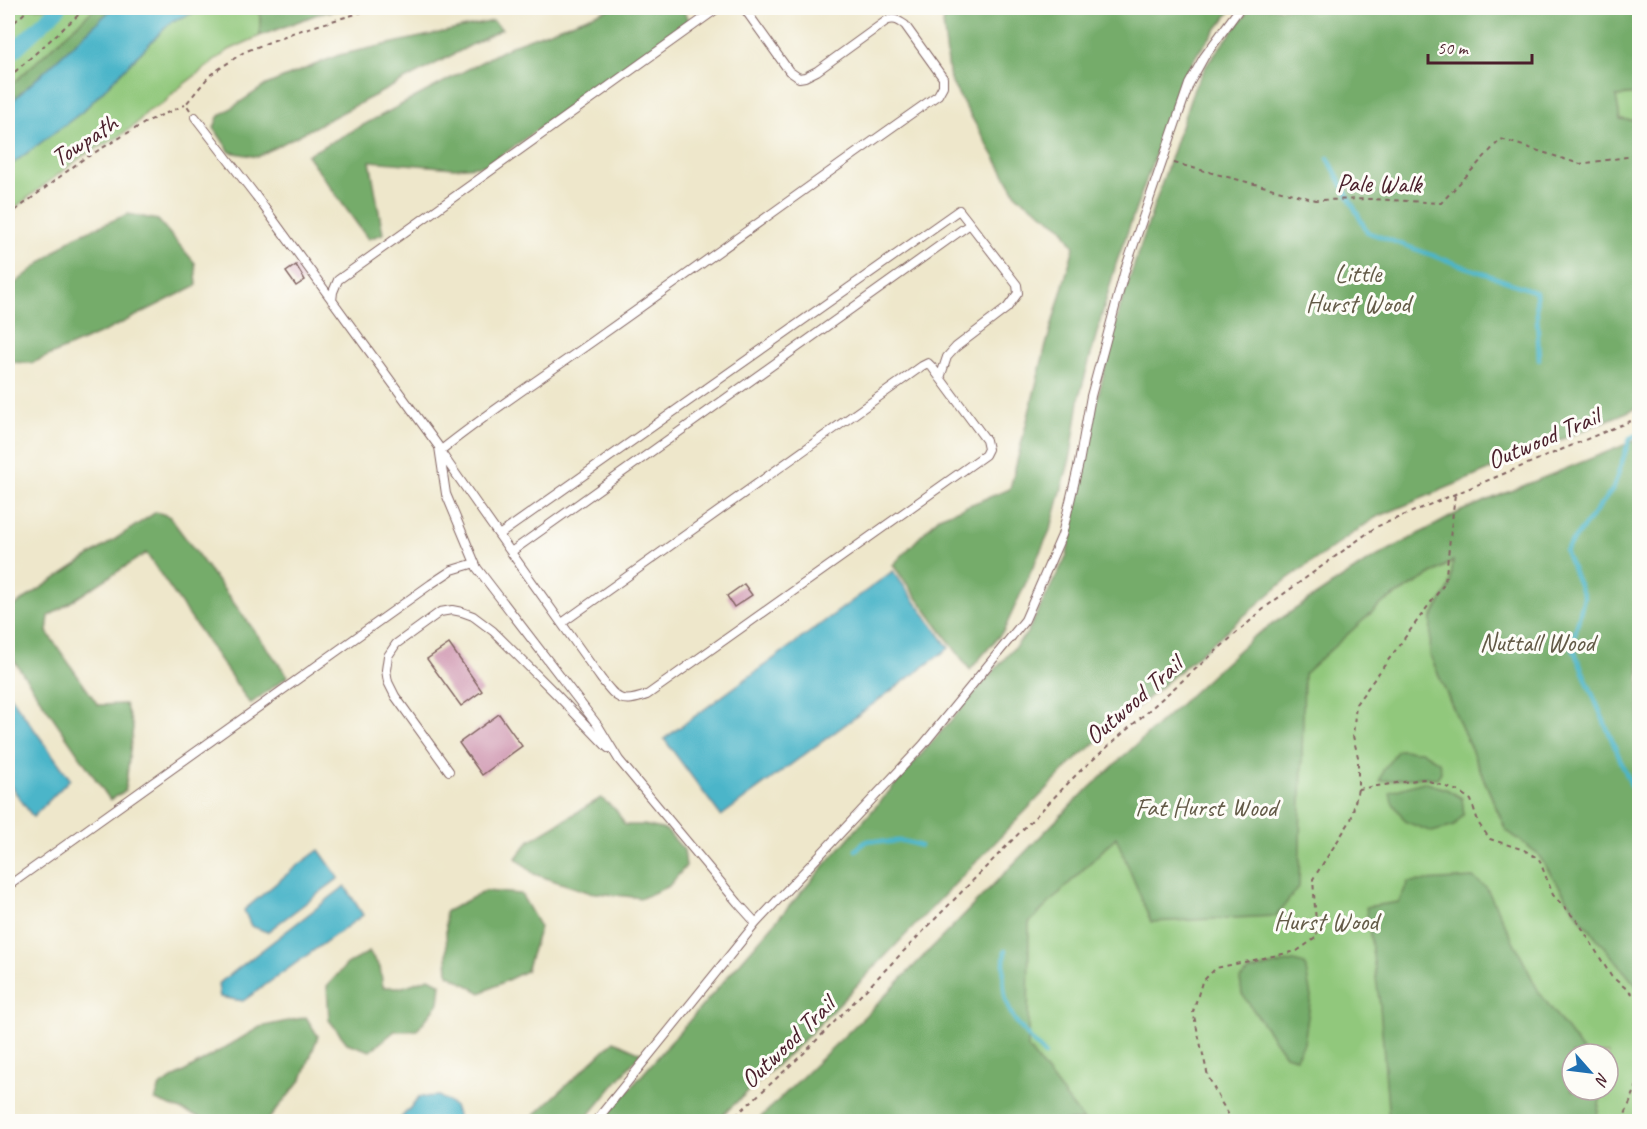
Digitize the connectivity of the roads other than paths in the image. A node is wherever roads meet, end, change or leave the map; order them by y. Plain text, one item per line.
1 (718, 8) edge
2 (744, 8) edge
3 (1240, 8) edge
4 (195, 117) road end
5 (970, 224) junction
6 (332, 301) junction
7 (940, 378) junction
8 (440, 451) junction
9 (499, 535) junction
10 (511, 552) junction
11 (475, 563) junction
12 (562, 623) junction
13 (619, 760) junction
14 (449, 771) dead end
15 (8, 886) edge
16 (756, 923) junction
17 (595, 1122) edge

1 - 6 lane
2 - 8 lane
3 - 16 lane
4 - 6 lane
5 - 7 lane
5 - 9 lane
5 - 10 lane
6 - 8 lane
7 - 12 lane
7 - 12 lane
8 - 9 lane
8 - 11 lane
9 - 10 lane
10 - 12 lane
11 - 13 lane
11 - 15 lane
13 - 14 lane
13 - 16 lane
16 - 17 lane

